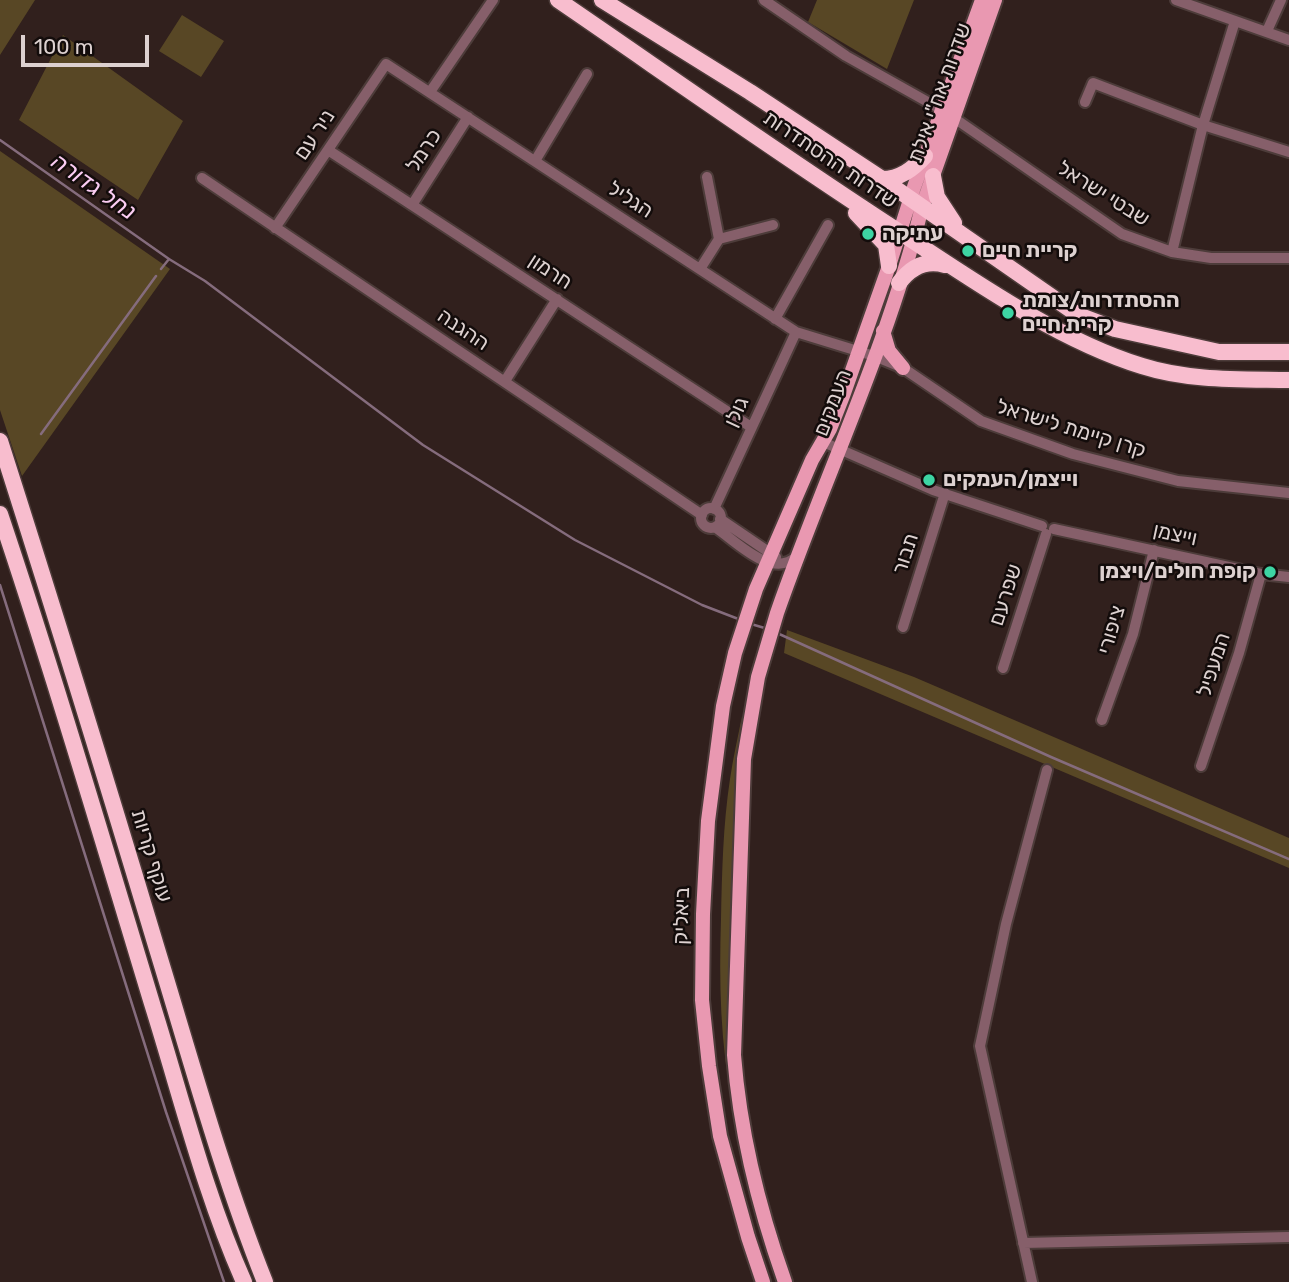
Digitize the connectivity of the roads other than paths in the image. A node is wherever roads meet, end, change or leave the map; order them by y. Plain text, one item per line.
1 (494, 0) edge
2 (558, 0) edge
3 (602, 0) edge
4 (764, 0) edge
5 (982, 0) edge
6 (995, 0) edge
7 (1176, 0) edge
8 (1280, 0) edge
9 (1235, 21) junction
10 (1268, 31) junction
11 (1289, 40) edge
12 (386, 64) joint
13 (587, 74) dead end
14 (430, 92) junction
15 (1085, 103) dead end
16 (948, 114) junction
17 (468, 117) junction
18 (1203, 125) junction
19 (328, 150) junction
20 (1289, 152) edge
21 (925, 156) junction
22 (535, 161) junction
23 (933, 176) junction
24 (707, 177) dead end
25 (202, 178) dead end
26 (882, 179) junction
27 (828, 184) junction
28 (916, 203) junction
29 (412, 205) junction
30 (773, 225) dead end
31 (828, 225) dead end
32 (275, 228) junction
33 (965, 236) junction
34 (907, 237) junction
35 (719, 239) junction
36 (1172, 252) junction
37 (1289, 258) edge
38 (889, 266) junction
39 (700, 269) junction
40 (954, 269) junction
41 (899, 284) junction
42 (556, 299) junction
43 (775, 319) junction
44 (883, 331) junction
45 (796, 332) junction
46 (1289, 352) edge
47 (867, 354) junction
48 (903, 369) junction
49 (1289, 380) edge
50 (505, 381) junction
51 (751, 426) junction
52 (0, 441) edge
53 (823, 442) junction
54 (838, 449) junction
55 (946, 493) junction
56 (1289, 493) edge
57 (714, 509) junction
58 (0, 514) edge
59 (702, 514) junction
60 (718, 523) junction
61 (1047, 530) junction
62 (1154, 550) junction
63 (769, 558) junction
64 (791, 566) junction
65 (1261, 574) junction
66 (1289, 577) edge
67 (903, 627) dead end
68 (1003, 668) dead end
69 (1102, 720) dead end
70 (1201, 766) dead end
71 (1047, 771) dead end
72 (1289, 1237) edge
73 (1023, 1243) junction
74 (244, 1282) edge
75 (265, 1282) edge
76 (764, 1282) edge
77 (785, 1282) edge
78 (1032, 1282) edge

1 - 14 street
2 - 27 highway, שדרות ההסתדרות
3 - 26 highway, שדרות ההסתדרות
4 - 16 street, שבטי ישראל
5 - 16 main road, שדרות אח"י אילת
6 - 16 main road, שדרות אח"י אילת
7 - 9 street
8 - 10 street
9 - 10 street
9 - 18 street
10 - 11 street
12 - 14 street, הגליל
12 - 19 street, ניר עם
13 - 22 street
14 - 17 street, הגליל
15 - 18 street
16 - 21 main road, שדרות אח"י אילת
16 - 23 main road, שדרות אח"י אילת
16 - 36 street, שבטי ישראל
17 - 22 street, הגליל
17 - 29 street, כרמל
18 - 20 street
18 - 36 street
19 - 29 street, חרמון
19 - 32 street, ניר עם
21 - 26 highway
21 - 28 main road, שדרות אח"י אילת
22 - 39 street, הגליל
23 - 28 main road, שדרות אח"י אילת
23 - 33 highway
24 - 35 street
25 - 32 street, ההגנה
26 - 28 highway, שדרות ההסתדרות
27 - 34 highway, שדרות ההסתדרות
27 - 38 highway
28 - 33 highway, שדרות ההסתדרות
28 - 34 main road, שדרות אח"י אילת
29 - 42 street, חרמון
30 - 35 street
31 - 43 street
32 - 50 street, ההגנה
33 - 46 highway, שדרות ההסתדרות
34 - 38 main road, העמקים
34 - 40 highway, שדרות ההסתדרות
34 - 41 main road, העמקים
35 - 39 street
36 - 37 street, שבטי ישראל
38 - 47 main road, העמקים
39 - 43 street, הגליל
40 - 41 highway
40 - 49 highway, שדרות ההסתדרות
41 - 44 main road, העמקים
42 - 50 street
42 - 51 street, חרמון
43 - 45 street, הגליל
44 - 47 main road, העמקים
44 - 48 main road
45 - 47 street, הגליל
45 - 51 street, גולן
47 - 48 street, קרן קיימת לישראל
47 - 53 main road, העמקים
47 - 54 main road, העמקים
48 - 56 street, קרן קיימת לישראל
50 - 59 street, ההגנה
51 - 57 street, גולן
52 - 75 highway, עוקף קריות
53 - 54 street, וייצמן
53 - 63 main road, העמקים
54 - 55 street, וייצמן
54 - 64 main road, העמקים
55 - 61 street, וייצמן
55 - 67 street, תבור
57 - 59 street
57 - 60 street
58 - 74 highway, עוקף קריות
59 - 60 street
60 - 63 street
61 - 62 street, וייצמן
61 - 68 street, שפרעם
62 - 65 street, וייצמן
62 - 69 street, ציפורי
63 - 64 street
63 - 76 main road, ביאליק
64 - 77 main road
65 - 66 street, וייצמן
65 - 70 street, המעפיל
71 - 73 street
72 - 73 street
73 - 78 street

